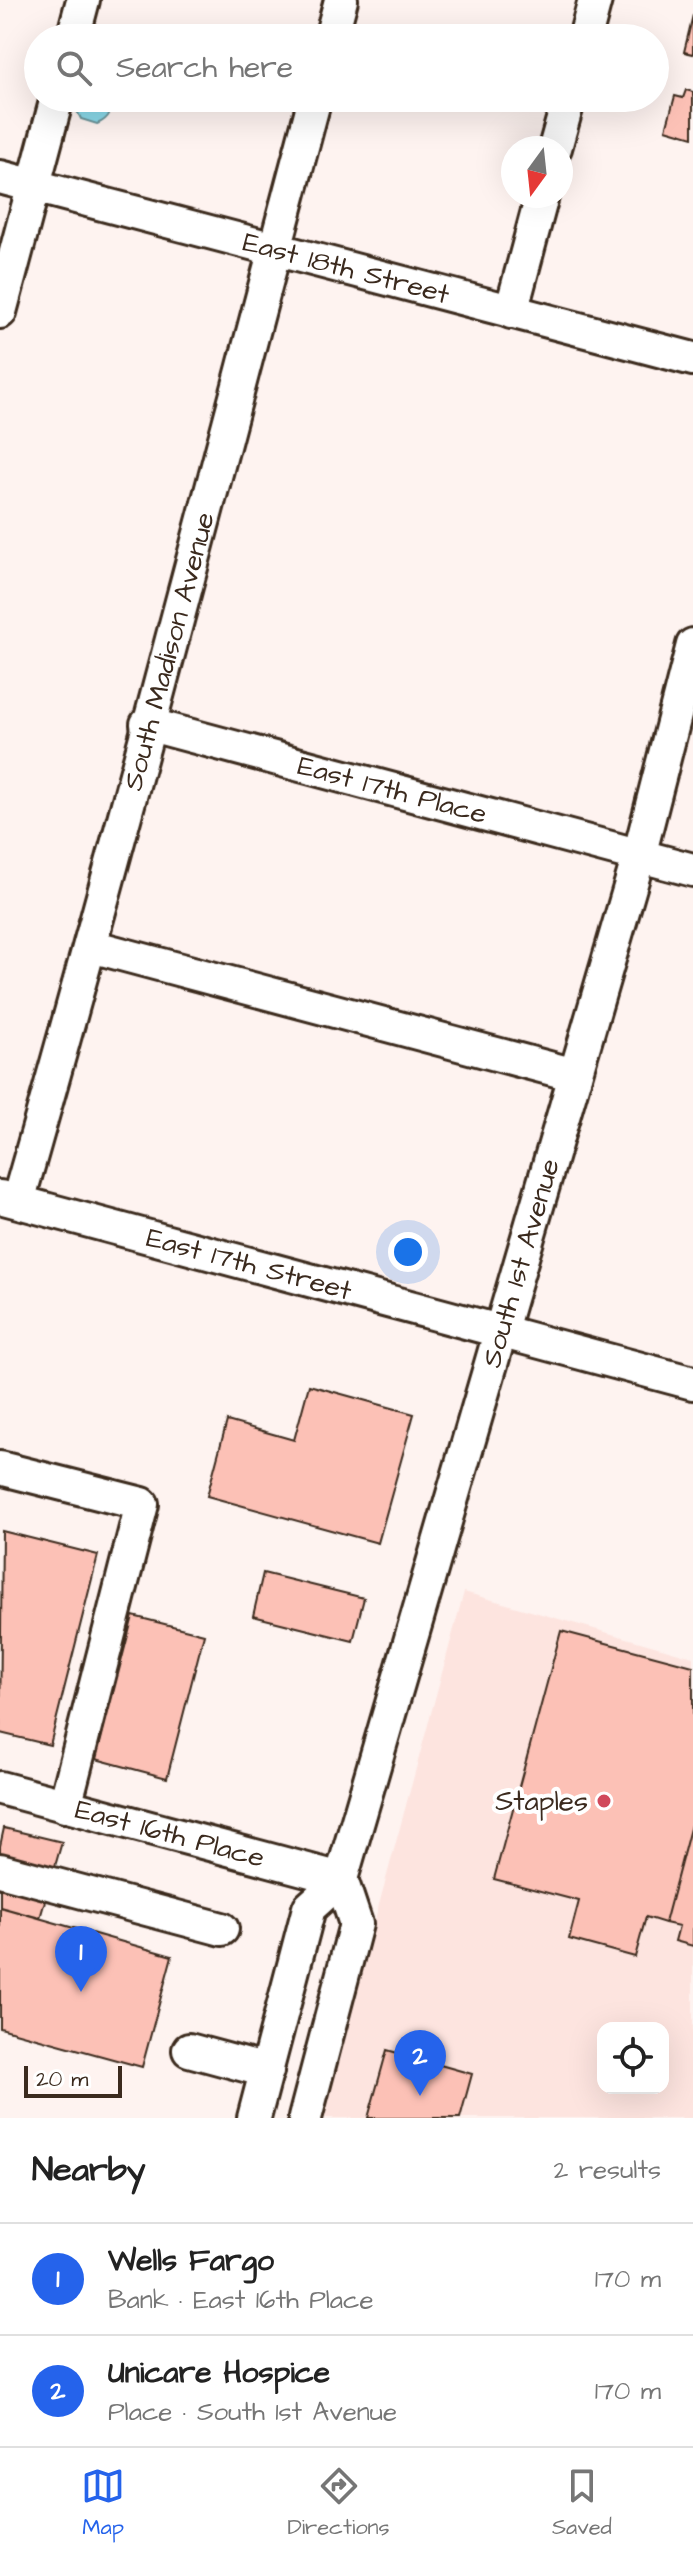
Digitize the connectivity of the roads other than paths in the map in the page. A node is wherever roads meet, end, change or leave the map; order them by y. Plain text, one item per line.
1 (83, 0) edge
2 (341, 0) edge
3 (595, 0) edge
4 (77, 24) edge
5 (335, 24) edge
6 (589, 24) edge
7 (53, 112) edge
8 (311, 112) edge
9 (565, 112) edge
10 (558, 136) edge
11 (0, 177) edge
12 (34, 186) junction
13 (539, 208) edge
14 (275, 250) junction
15 (0, 312) edge
16 (511, 312) junction
17 (693, 359) edge
18 (693, 645) edge
19 (147, 724) junction
20 (639, 856) junction
21 (693, 870) edge
22 (91, 946) junction
23 (575, 1075) junction
24 (9, 1199) edge
25 (498, 1333) junction
26 (693, 1383) edge
27 (0, 1468) edge
28 (0, 1788) edge
29 (65, 1806) junction
30 (0, 1870) edge
31 (341, 1879) junction
32 (222, 1929) dead end
33 (189, 2050) dead end
34 (267, 2071) junction
35 (254, 2118) edge
36 (305, 2118) edge

1 - 4 street
2 - 5 street
3 - 6 street
7 - 12 street
8 - 14 street, South Madison Avenue
9 - 10 street
11 - 12 street, East 18th Street
12 - 14 street, East 18th Street
12 - 15 street
13 - 16 street
14 - 16 street, East 18th Street
14 - 19 street, South Madison Avenue
16 - 17 street, East 18th Street
18 - 20 street, South 1st Avenue
19 - 20 street, East 17th Place
19 - 22 street, South Madison Avenue
20 - 21 street, East 17th Place
20 - 23 street, South 1st Avenue
22 - 23 street
22 - 24 street, South Madison Avenue
23 - 25 street, South 1st Avenue
24 - 25 street, East 17th Street
25 - 26 street, East 17th Street
25 - 31 street, South 1st Avenue
27 - 29 street
28 - 29 street, East 16th Place
29 - 31 street, East 16th Place
30 - 32 street
31 - 34 street
31 - 36 street
33 - 34 street
34 - 35 street

